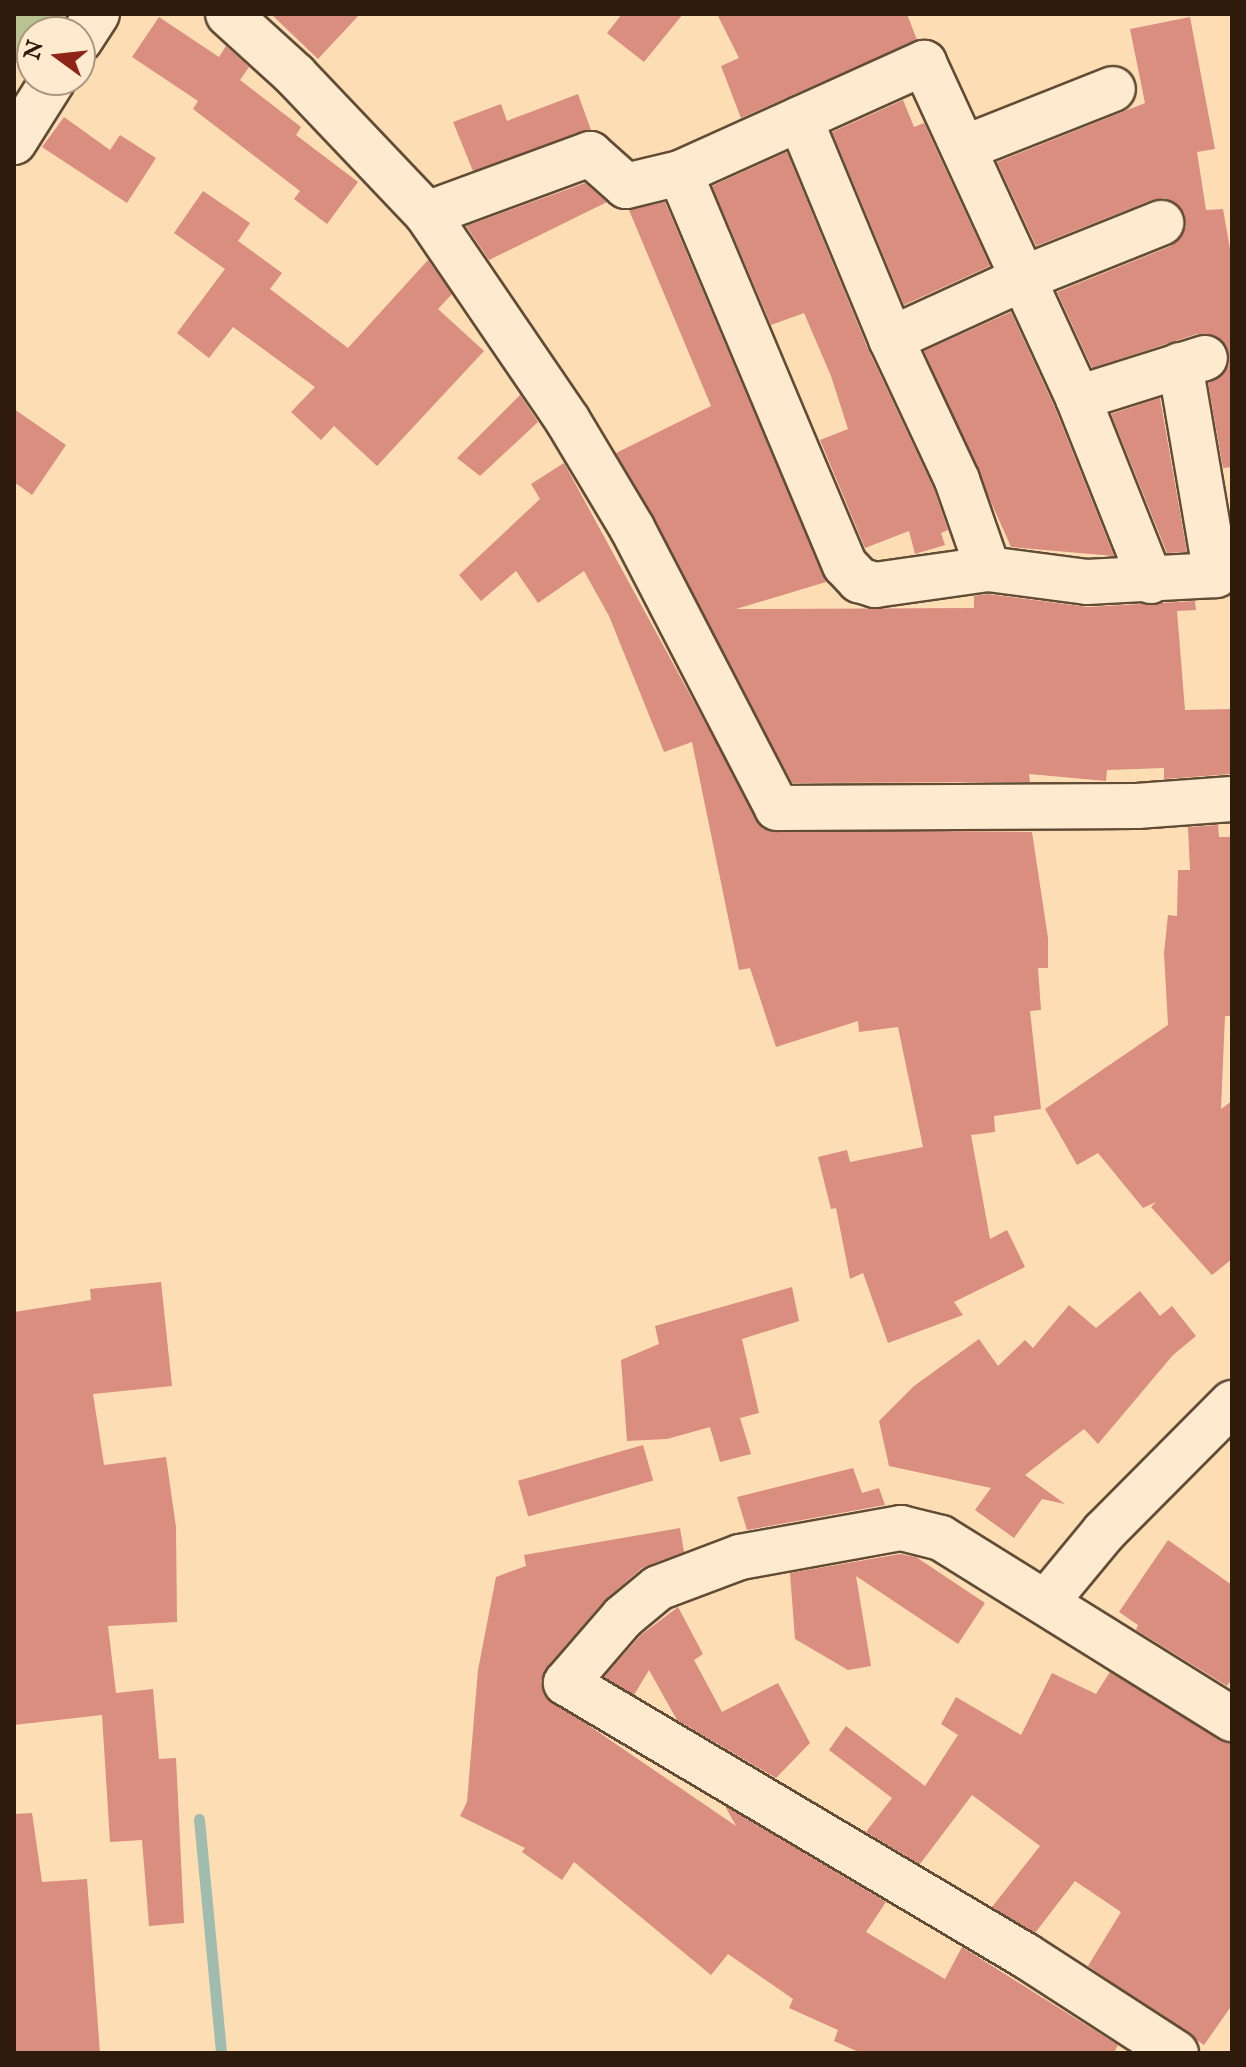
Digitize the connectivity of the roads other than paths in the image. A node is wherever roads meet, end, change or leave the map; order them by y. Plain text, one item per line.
1 (228, 14) edge
2 (1113, 89) dead end
3 (43, 96) edge
4 (800, 119) junction
5 (14, 142) edge
6 (964, 148) junction
7 (680, 173) junction
8 (427, 214) junction
9 (1161, 223) dead end
10 (1024, 278) junction
11 (891, 339) junction
12 (1078, 398) junction
13 (988, 569) junction
14 (1151, 581) junction
15 (1232, 799) edge
16 (1232, 1403) edge
17 (1046, 1602) junction
18 (1232, 1719) edge
19 (1176, 2053) edge

1 - 8 street
2 - 6 street
3 - 5 street
4 - 6 street
4 - 7 street
4 - 11 street
6 - 10 street
7 - 8 street
7 - 13 street
8 - 15 street
9 - 10 street
10 - 11 street
10 - 12 street
11 - 13 street
12 - 14 street
12 - 14 street
13 - 14 street
16 - 17 street
17 - 18 street
17 - 19 street

